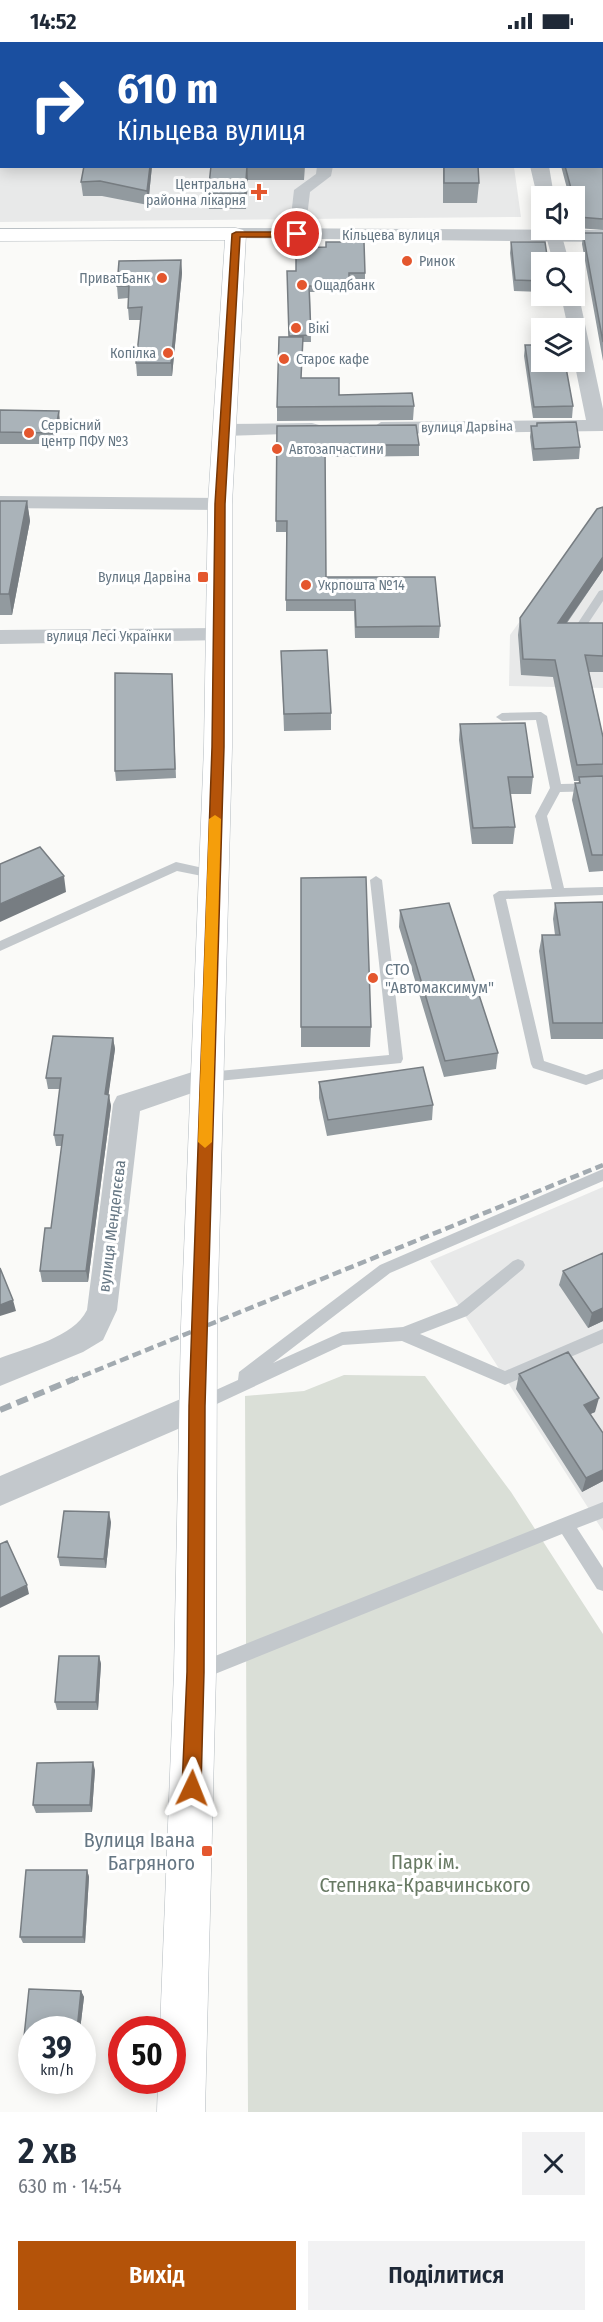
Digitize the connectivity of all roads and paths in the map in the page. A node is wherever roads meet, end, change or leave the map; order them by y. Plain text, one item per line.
1 (325, 168) edge
2 (539, 168) edge
3 (543, 186) edge
4 (531, 233) edge
5 (236, 234) junction
6 (297, 234) junction
7 (0, 235) edge
8 (585, 235) edge
9 (603, 236) edge
10 (574, 306) edge
11 (600, 425) edge
12 (360, 428) edge
13 (336, 429) edge
14 (224, 430) junction
15 (0, 502) edge
16 (220, 504) junction
17 (603, 593) edge
18 (579, 629) edge
19 (218, 635) junction
20 (0, 637) edge
21 (502, 717) dead end
22 (603, 787) edge
23 (556, 788) junction
24 (212, 874) junction
25 (375, 880) dead end
26 (603, 891) edge
27 (559, 893) junction
28 (0, 946) edge
29 (603, 1074) edge
30 (208, 1077) junction
31 (603, 1175) edge
32 (518, 1265) dead end
33 (403, 1334) junction
34 (603, 1336) edge
35 (0, 1372) edge
36 (211, 1399) junction
37 (0, 1491) edge
38 (603, 1510) edge
39 (566, 1526) junction
40 (603, 1583) edge
41 (195, 1672) junction
42 (181, 2112) edge

1 - 6 street
2 - 3 street
4 - 6 street, Кільцева вулиця
5 - 6 street, Кільцева вулиця
5 - 7 main road, Кільцева вулиця
5 - 14 main road
8 - 9 street, Кільцева вулиця
10 - 11 street
11 - 12 street, вулиця Дарвіна
13 - 14 street
14 - 16 main road
15 - 16 street
16 - 19 main road
17 - 18 lane
19 - 20 street, вулиця Лесі Українки
19 - 24 main road
21 - 23 lane
22 - 23 lane
23 - 27 lane
24 - 28 lane
24 - 30 main road
25 - 30 lane
26 - 27 lane
27 - 29 lane
30 - 35 street, вулиця Менделєєва
30 - 36 main road
31 - 36 lane
32 - 33 lane
33 - 34 lane
33 - 36 lane
36 - 37 street
36 - 41 main road
38 - 39 lane
39 - 40 lane
39 - 41 lane
41 - 42 main road

